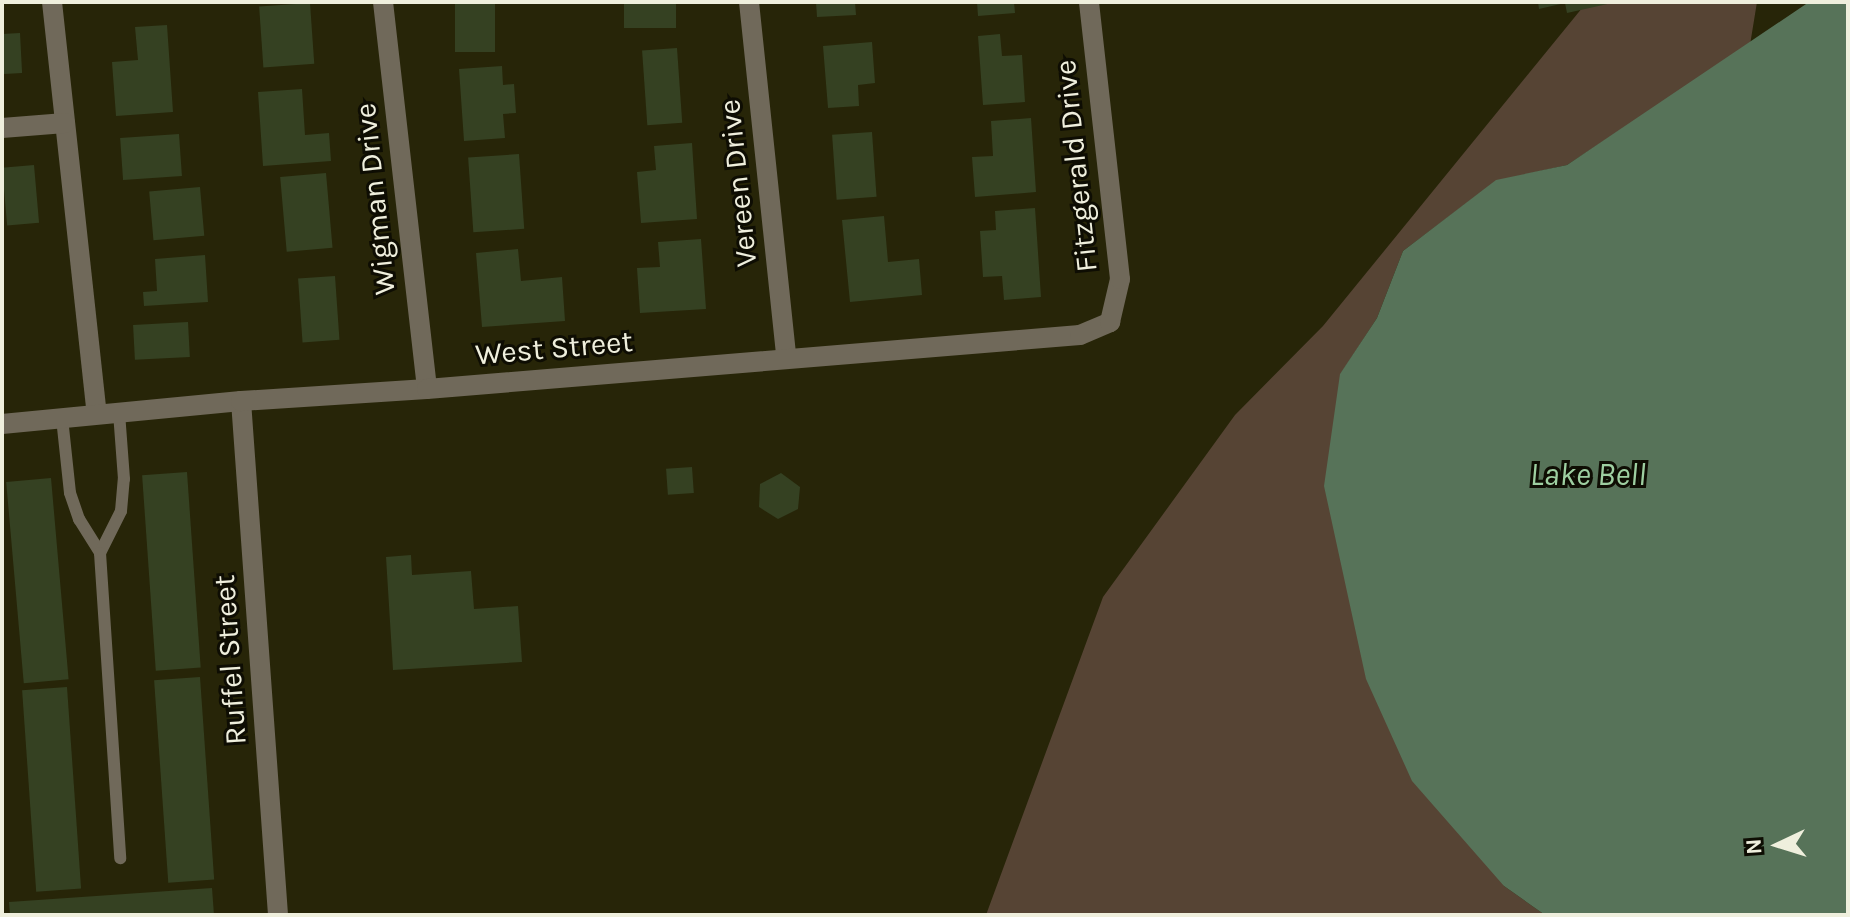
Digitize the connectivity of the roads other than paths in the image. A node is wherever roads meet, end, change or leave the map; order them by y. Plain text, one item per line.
1 (52, 2) edge
2 (383, 2) edge
3 (749, 2) edge
4 (1089, 2) edge
5 (65, 123) junction
6 (2, 128) edge
7 (1110, 322) joint
8 (786, 357) junction
9 (427, 389) junction
10 (241, 401) junction
11 (119, 412) junction
12 (97, 414) junction
13 (62, 418) junction
14 (2, 424) edge
15 (100, 553) junction
16 (120, 858) dead end
17 (278, 915) edge

1 - 5 street
2 - 9 street, Wigman Drive
3 - 8 street, Vereen Drive
4 - 7 street, Fitzgerald Drive
5 - 6 street
5 - 12 street
7 - 8 street, West Street
8 - 9 street, West Street
9 - 10 street, West Street
10 - 11 street, West Street
10 - 17 street, Ruffel Street
11 - 12 street, West Street
11 - 15 lane
12 - 13 street, West Street
13 - 14 street, West Street
13 - 15 lane
15 - 16 lane

